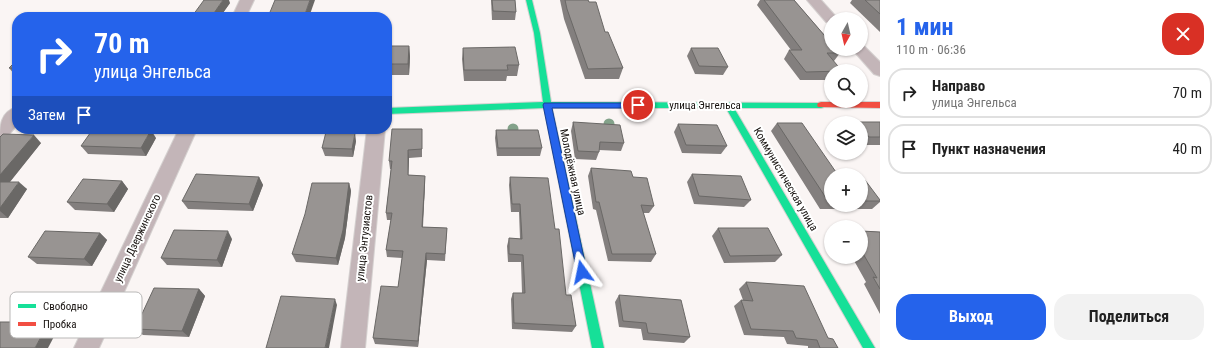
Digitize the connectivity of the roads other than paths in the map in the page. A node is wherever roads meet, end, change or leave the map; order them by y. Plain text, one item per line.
1 (247, 0) edge
2 (529, 0) edge
3 (814, 0) edge
4 (241, 12) edge
5 (825, 12) edge
6 (866, 56) edge
7 (880, 71) edge
8 (547, 105) junction
9 (880, 105) edge
10 (730, 106) junction
11 (0, 109) edge
12 (12, 109) edge
13 (392, 112) edge
14 (12, 119) edge
15 (0, 134) edge
16 (186, 134) edge
17 (375, 134) edge
18 (112, 292) edge
19 (91, 338) edge
20 (86, 348) edge
21 (353, 348) edge
22 (598, 348) edge
23 (869, 348) edge

1 - 4 street
2 - 8 street, Молодёжная улица
3 - 5 street
6 - 7 street
8 - 10 street, улица Энгельса
8 - 13 street, улица Энгельса
8 - 22 street, Молодёжная улица
9 - 10 street, улица Энгельса
10 - 23 street, Коммунистическая улица
11 - 12 street
14 - 15 street
16 - 18 street, улица Дзержинского
17 - 21 street, улица Энтузиастов
19 - 20 street, улица Дзержинского

